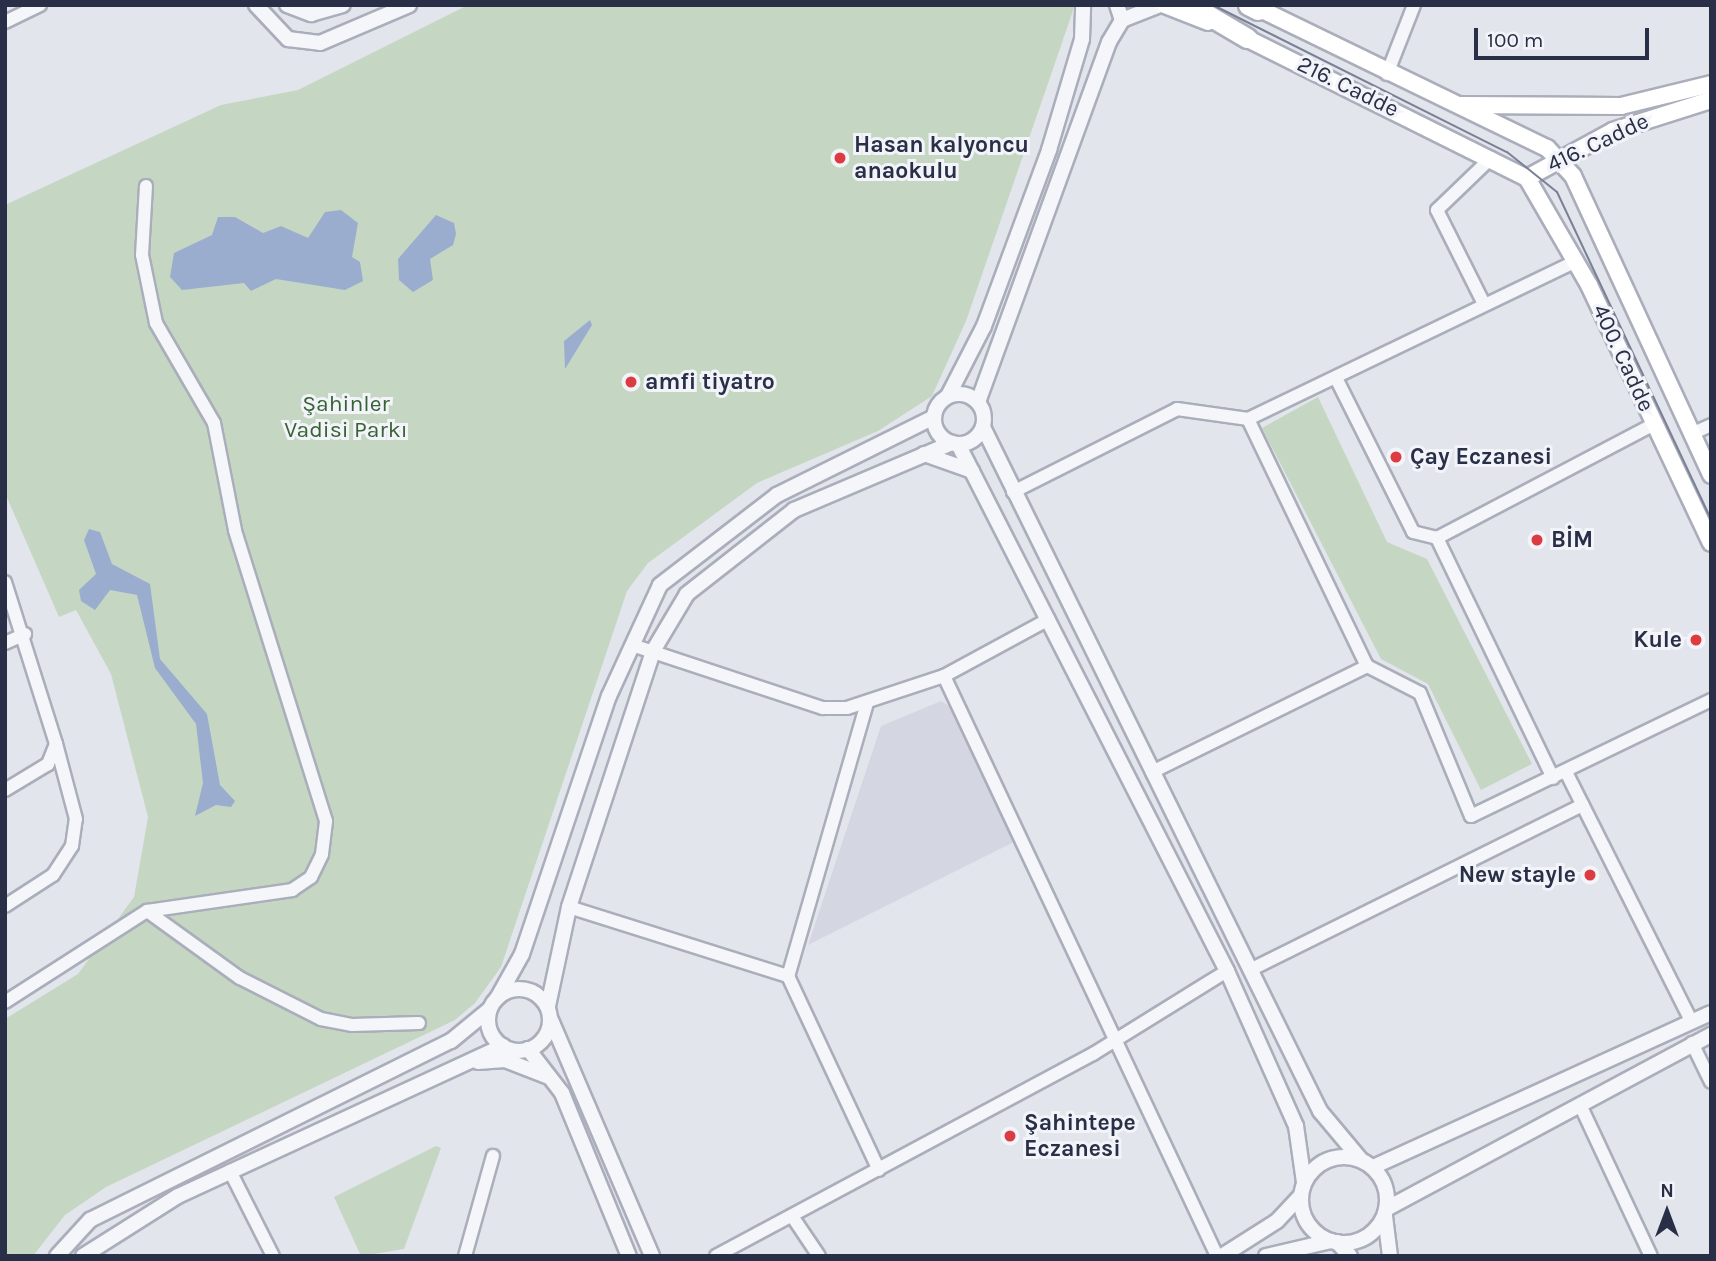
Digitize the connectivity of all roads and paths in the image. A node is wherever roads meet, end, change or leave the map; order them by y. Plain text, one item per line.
1 (40, 5) edge
2 (256, 5) edge
3 (287, 5) edge
4 (343, 5) edge
5 (409, 5) edge
6 (1083, 5) edge
7 (1117, 5) edge
8 (1162, 5) edge
9 (1191, 5) edge
10 (1414, 5) edge
11 (1252, 7) edge
12 (1122, 20) junction
13 (5, 22) edge
14 (1247, 38) junction
15 (1387, 74) junction
16 (1711, 84) edge
17 (1711, 100) edge
18 (1455, 105) junction
19 (1598, 138) junction
20 (1491, 158) junction
21 (1559, 160) junction
22 (1527, 178) junction
23 (1575, 180) junction
24 (146, 186) dead end
25 (1577, 261) junction
26 (1484, 304) junction
27 (1336, 378) junction
28 (948, 396) junction
29 (978, 402) junction
30 (934, 417) junction
31 (1248, 419) junction
32 (1654, 424) junction
33 (1711, 425) edge
34 (983, 426) junction
35 (1691, 434) junction
36 (955, 443) junction
37 (920, 453) junction
38 (972, 471) junction
39 (1711, 475) edge
40 (1013, 492) junction
41 (1437, 538) junction
42 (1711, 543) edge
43 (5, 582) edge
44 (1049, 619) junction
45 (25, 634) junction
46 (5, 643) edge
47 (632, 645) junction
48 (653, 651) junction
49 (1367, 666) junction
50 (944, 676) junction
51 (1711, 700) edge
52 (867, 703) junction
53 (56, 744) junction
54 (1153, 772) junction
55 (1566, 772) junction
56 (1553, 778) junction
57 (5, 789) edge
58 (1583, 804) junction
59 (5, 906) edge
60 (569, 907) junction
61 (147, 911) junction
62 (1250, 970) junction
63 (1227, 971) junction
64 (788, 976) junction
65 (5, 1002) edge
66 (494, 1003) junction
67 (549, 1013) junction
68 (1711, 1013) edge
69 (1692, 1022) junction
70 (419, 1023) dead end
71 (1711, 1035) edge
72 (1117, 1037) junction
73 (1692, 1043) junction
74 (503, 1046) junction
75 (528, 1049) junction
76 (469, 1062) junction
77 (549, 1077) junction
78 (1711, 1082) edge
79 (1582, 1109) junction
80 (493, 1156) dead end
81 (1367, 1163) junction
82 (879, 1170) junction
83 (230, 1171) junction
84 (1302, 1189) junction
85 (1386, 1213) junction
86 (792, 1216) junction
87 (1334, 1241) junction
88 (57, 1256) edge
89 (83, 1256) edge
90 (273, 1256) edge
91 (465, 1256) edge
92 (629, 1256) edge
93 (652, 1256) edge
94 (716, 1256) edge
95 (819, 1256) edge
96 (1220, 1256) edge
97 (1266, 1256) edge
98 (1350, 1256) edge
99 (1390, 1256) edge
100 (1651, 1256) edge

1 - 13 street
2 - 5 street
3 - 4 street
6 - 28 street
7 - 12 street
8 - 12 street
8 - 14 main road, 216. Cadde
9 - 14 main road
10 - 15 street
11 - 15 main road, 216. Cadde
12 - 29 street
14 - 20 main road, 216. Cadde
15 - 18 main road, 216. Cadde
16 - 18 main road
17 - 19 main road, 416. Cadde
18 - 21 main road, 216. Cadde
19 - 21 main road, 416. Cadde
19 - 23 main road
20 - 22 main road, 216. Cadde
20 - 26 street
21 - 22 main road, 416. Cadde
21 - 23 main road, 216. Cadde
22 - 25 main road, 400. Cadde
23 - 35 main road, 400. Cadde
24 - 61 street
25 - 26 street
25 - 32 main road, 400. Cadde
26 - 27 street
27 - 31 street
27 - 41 street
28 - 29 street
28 - 30 street
29 - 34 street
30 - 36 street
30 - 47 street
31 - 40 street
31 - 49 street
32 - 41 street
32 - 42 main road, 400. Cadde
33 - 35 street
34 - 36 street
34 - 40 street
35 - 39 main road, 400. Cadde
36 - 37 street
36 - 38 street
37 - 38 street
37 - 48 street
38 - 44 street
40 - 54 street
41 - 56 street
43 - 45 street
44 - 50 street
44 - 63 street
45 - 46 street
45 - 53 street
47 - 48 street
47 - 66 street
48 - 52 street
48 - 60 street
49 - 54 street
49 - 56 street
50 - 52 street
50 - 72 street
51 - 55 street
52 - 64 street
53 - 57 street
53 - 59 street
54 - 62 street
55 - 56 street
55 - 58 street
58 - 62 street
58 - 69 street
60 - 64 street
60 - 67 street
61 - 65 street
61 - 70 street
62 - 81 street
63 - 72 street
63 - 84 street
64 - 82 street
66 - 67 street
66 - 74 street
66 - 88 street
67 - 75 street
67 - 93 street
68 - 69 street
69 - 81 street
71 - 73 street
72 - 82 street
72 - 96 street
73 - 78 street
73 - 79 street
74 - 75 street
74 - 76 street
75 - 77 street
76 - 77 street
76 - 83 street
77 - 92 street
79 - 85 street
79 - 100 street
80 - 91 street
81 - 84 street
81 - 85 street
82 - 86 street
83 - 89 street
83 - 90 street
84 - 87 street
84 - 96 street
85 - 87 street
85 - 99 street
86 - 94 street
86 - 95 street
87 - 97 street
87 - 98 street

